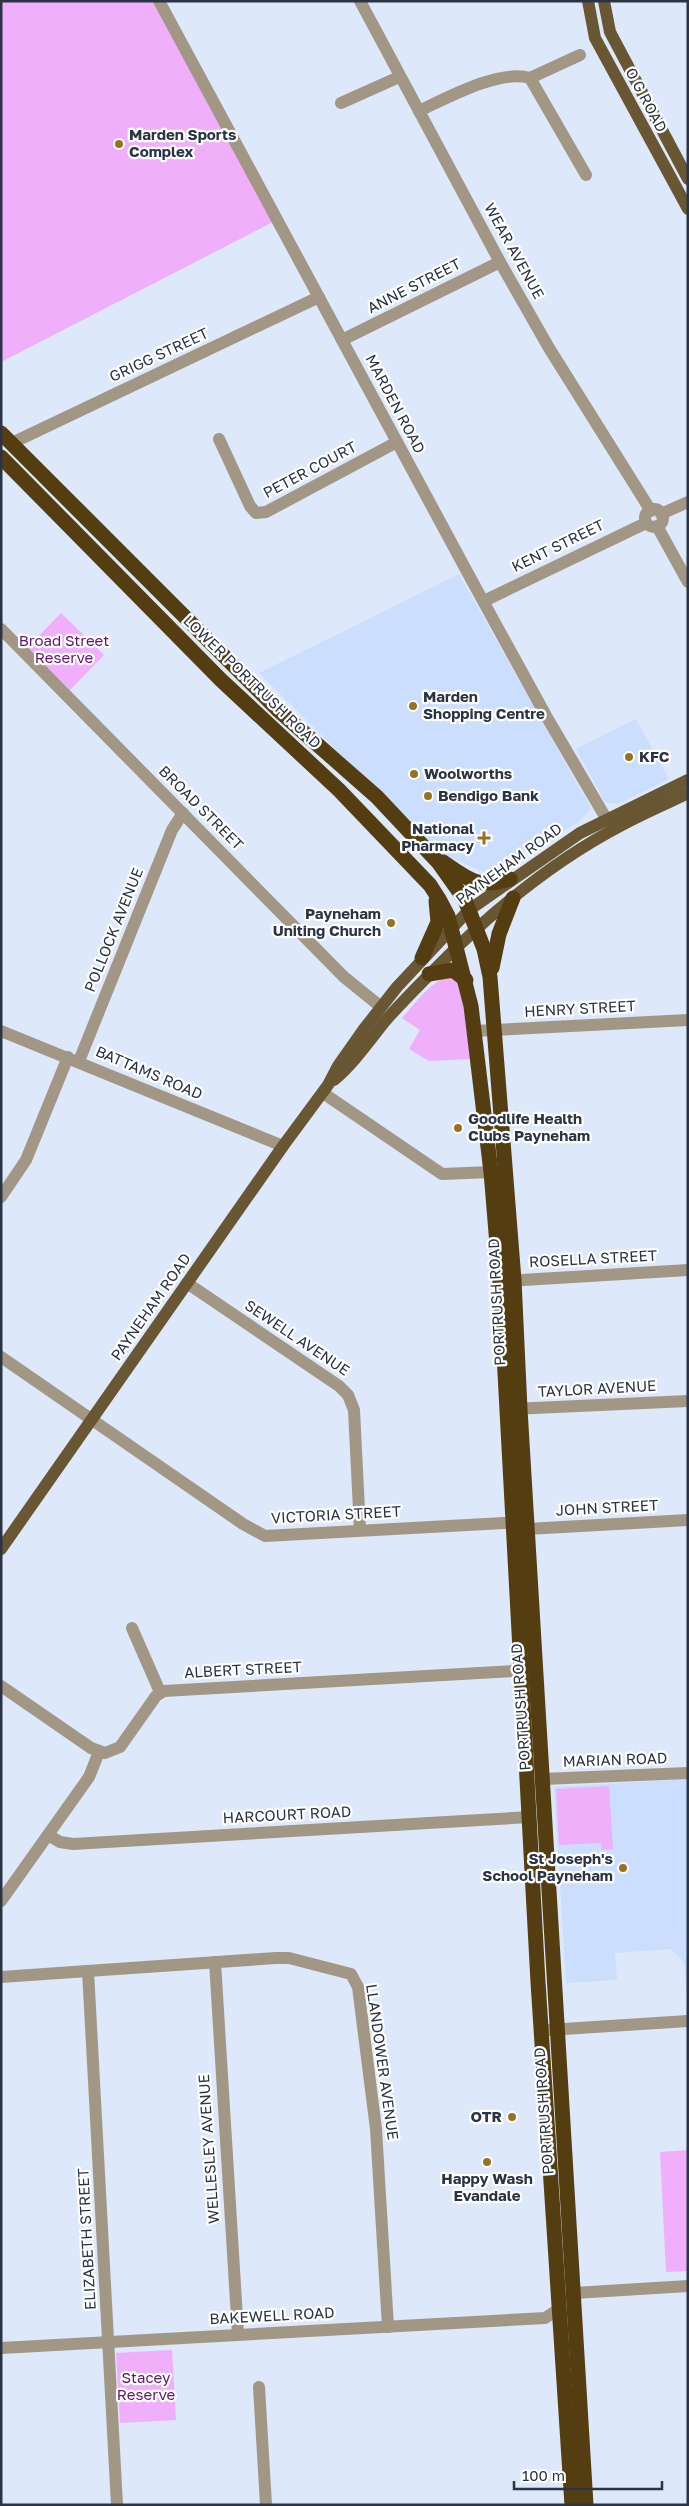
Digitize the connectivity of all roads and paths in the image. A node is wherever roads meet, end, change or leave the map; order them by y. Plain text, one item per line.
1 (159, 1) edge
2 (360, 1) edge
3 (588, 1) edge
4 (604, 1) edge
5 (580, 55) dead end
6 (400, 77) junction
7 (530, 78) junction
8 (341, 103) dead end
9 (419, 111) junction
10 (586, 175) dead end
11 (687, 176) edge
12 (673, 182) junction
13 (688, 209) edge
14 (500, 262) junction
15 (319, 298) junction
16 (342, 340) junction
17 (1, 433) edge
18 (219, 439) dead end
19 (397, 442) junction
20 (7, 443) edge
21 (1, 457) edge
22 (17, 472) junction
23 (688, 502) edge
24 (654, 519) junction
25 (688, 582) edge
26 (484, 601) junction
27 (1, 629) edge
28 (221, 680) junction
29 (256, 688) junction
30 (266, 720) junction
31 (688, 780) edge
32 (688, 793) edge
33 (183, 813) junction
34 (606, 820) junction
35 (428, 851) junction
36 (510, 879) junction
37 (435, 893) junction
38 (513, 898) junction
39 (469, 910) junction
40 (451, 928) junction
41 (476, 928) junction
42 (457, 947) junction
43 (422, 958) junction
44 (429, 974) junction
45 (490, 977) junction
46 (466, 980) junction
47 (381, 1007) junction
48 (688, 1020) edge
49 (494, 1030) junction
50 (1, 1031) edge
51 (474, 1031) junction
52 (73, 1059) junction
53 (326, 1089) junction
54 (283, 1146) junction
55 (491, 1172) junction
56 (1, 1197) edge
57 (688, 1270) edge
58 (507, 1281) junction
59 (187, 1283) junction
60 (1, 1357) edge
61 (688, 1401) edge
62 (513, 1409) junction
63 (91, 1420) junction
64 (688, 1520) edge
65 (520, 1526) junction
66 (360, 1530) junction
67 (1, 1549) edge
68 (132, 1628) dead end
69 (529, 1670) junction
70 (1, 1686) edge
71 (160, 1692) junction
72 (99, 1752) junction
73 (688, 1773) edge
74 (543, 1779) junction
75 (530, 1817) junction
76 (48, 1835) junction
77 (1, 1900) edge
78 (215, 1962) junction
79 (88, 1971) junction
80 (1, 1977) edge
81 (688, 2021) edge
82 (549, 2030) junction
83 (556, 2265) junction
84 (688, 2286) edge
85 (574, 2293) junction
86 (560, 2319) junction
87 (388, 2327) junction
88 (238, 2334) junction
89 (109, 2341) junction
90 (1, 2348) edge
91 (259, 2387) dead end
92 (118, 2505) edge
93 (266, 2505) edge
94 (572, 2505) edge
95 (586, 2505) edge

1 - 15 street, MARDEN ROAD
2 - 6 street, WEAR AVENUE
3 - 12 main road, O G ROAD
4 - 11 main road, O G ROAD
5 - 7 street
6 - 8 street
6 - 9 street, WEAR AVENUE
7 - 9 street
7 - 10 street
9 - 14 street, WEAR AVENUE
11 - 12 main road
12 - 13 main road, O G ROAD
14 - 16 street, ANNE STREET
14 - 24 street, WEAR AVENUE
15 - 16 street, MARDEN ROAD
15 - 20 street, GRIGG STREET
16 - 19 street, MARDEN ROAD
17 - 20 highway, LOWER PORTRUSH ROAD
18 - 19 street, PETER COURT
19 - 26 street, MARDEN ROAD
20 - 22 highway
20 - 29 highway, LOWER PORTRUSH ROAD
21 - 22 highway, LOWER PORTRUSH ROAD
22 - 28 highway, LOWER PORTRUSH ROAD
23 - 24 street, KENT STREET
24 - 25 street, WEAR AVENUE
24 - 26 street, KENT STREET
26 - 34 street, MARDEN ROAD
27 - 33 street, BROAD STREET
28 - 29 highway
28 - 30 highway, LOWER PORTRUSH ROAD
29 - 30 highway
29 - 35 highway, LOWER PORTRUSH ROAD
30 - 37 highway, LOWER PORTRUSH ROAD
31 - 34 main road, PAYNEHAM ROAD
32 - 38 main road, PAYNEHAM ROAD
33 - 47 street, BROAD STREET
33 - 52 street, POLLOCK AVENUE
34 - 36 main road, PAYNEHAM ROAD
35 - 36 highway
35 - 39 highway, LOWER PORTRUSH ROAD
36 - 39 main road, PAYNEHAM ROAD
37 - 40 highway, LOWER PORTRUSH ROAD
37 - 43 highway
38 - 41 main road, PAYNEHAM ROAD
38 - 45 highway
39 - 40 main road, PAYNEHAM ROAD
39 - 41 highway, PORTRUSH ROAD
40 - 42 highway, LOWER PORTRUSH ROAD
40 - 43 main road, PAYNEHAM ROAD
41 - 42 main road, PAYNEHAM ROAD
41 - 45 highway, PORTRUSH ROAD
42 - 44 main road, PAYNEHAM ROAD
42 - 46 highway, PORTRUSH ROAD
43 - 47 main road, PAYNEHAM ROAD
44 - 46 highway
44 - 53 main road, PAYNEHAM ROAD
45 - 49 highway, PORTRUSH ROAD
46 - 51 highway, PORTRUSH ROAD
47 - 53 main road, PAYNEHAM ROAD
48 - 49 street, HENRY STREET
49 - 51 street, HENRY STREET
49 - 58 highway, PORTRUSH ROAD
50 - 52 street, BATTAMS ROAD
51 - 55 highway, PORTRUSH ROAD
52 - 54 street, BATTAMS ROAD
52 - 56 street, POLLOCK AVENUE
53 - 54 main road, PAYNEHAM ROAD
53 - 55 street
54 - 59 main road, PAYNEHAM ROAD
55 - 58 highway, PORTRUSH ROAD
57 - 58 street, ROSELLA STREET
58 - 62 highway, PORTRUSH ROAD
59 - 63 main road, PAYNEHAM ROAD
59 - 66 street, SEWELL AVENUE
60 - 63 street, VICTORIA STREET
61 - 62 street, TAYLOR AVENUE
62 - 65 highway, PORTRUSH ROAD
63 - 66 street, VICTORIA STREET
63 - 67 main road, PAYNEHAM ROAD
64 - 65 street, JOHN STREET
65 - 66 street, VICTORIA STREET
65 - 69 highway, PORTRUSH ROAD
68 - 71 street
69 - 71 street, ALBERT STREET
69 - 74 highway, PORTRUSH ROAD
69 - 75 highway, PORTRUSH ROAD
70 - 72 street
71 - 72 street
72 - 76 street
73 - 74 street, MARIAN ROAD
74 - 82 highway, PORTRUSH ROAD
75 - 76 street, HARCOURT ROAD
75 - 82 highway, PORTRUSH ROAD
76 - 77 street
78 - 79 street, LLANDOWER AVENUE
78 - 87 street, LLANDOWER AVENUE
78 - 88 street, WELLESLEY AVENUE
79 - 80 street, LLANDOWER AVENUE
79 - 89 street, ELIZABETH STREET
81 - 82 street
82 - 83 highway, PORTRUSH ROAD
82 - 85 highway, PORTRUSH ROAD
83 - 85 highway
83 - 86 highway, PORTRUSH ROAD
84 - 85 street
85 - 86 highway
85 - 95 highway, PORTRUSH ROAD
86 - 87 street, BAKEWELL ROAD
86 - 94 highway, PORTRUSH ROAD
87 - 88 street, BAKEWELL ROAD
88 - 89 street, BAKEWELL ROAD
89 - 90 street, BAKEWELL ROAD
89 - 92 street, ELIZABETH STREET
91 - 93 street

